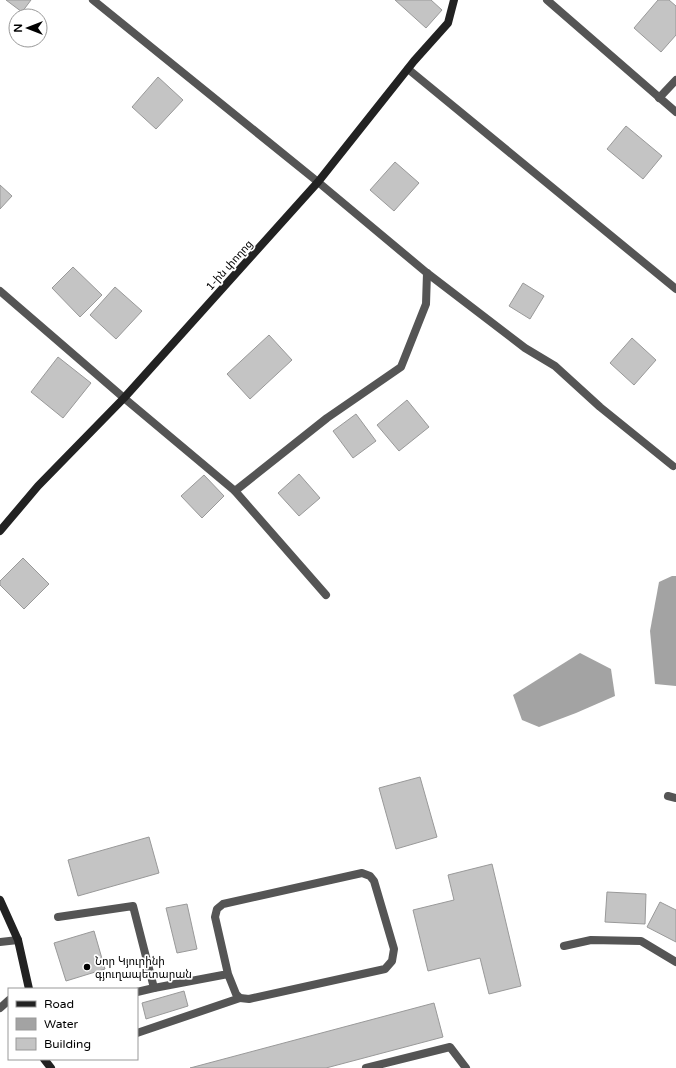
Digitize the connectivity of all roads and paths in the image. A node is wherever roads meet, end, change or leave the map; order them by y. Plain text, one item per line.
1 (93, 0) edge
2 (454, 0) edge
3 (546, 0) edge
4 (408, 69) junction
5 (676, 80) edge
6 (659, 98) junction
7 (676, 112) edge
8 (318, 182) junction
9 (427, 273) junction
10 (676, 289) edge
11 (0, 292) edge
12 (124, 398) junction
13 (673, 466) dead end
14 (235, 491) junction
15 (0, 530) edge
16 (326, 594) dead end
17 (0, 900) edge
18 (58, 917) dead end
19 (18, 940) junction
20 (0, 942) edge
21 (564, 946) dead end
22 (676, 962) edge
23 (228, 974) junction
24 (30, 988) edge
25 (154, 988) junction
26 (138, 992) edge
27 (240, 998) junction
28 (8, 1001) edge
29 (0, 1008) edge
30 (138, 1033) edge
31 (366, 1068) edge
32 (466, 1068) edge

1 - 8 street
2 - 4 street, 1-ին փողոց
3 - 6 street
4 - 8 street, 1-ին փողոց
4 - 10 street
5 - 6 street
6 - 7 street
8 - 9 street
8 - 12 street, 1-ին փողոց
9 - 13 street
9 - 14 street
11 - 12 street
12 - 14 street
12 - 15 street, 1-ին փողոց
14 - 16 street
17 - 19 street
18 - 25 street
19 - 20 street
19 - 24 street
21 - 22 street
23 - 25 street
23 - 27 street
23 - 27 street
25 - 26 street
27 - 30 street
28 - 29 street
31 - 32 street

